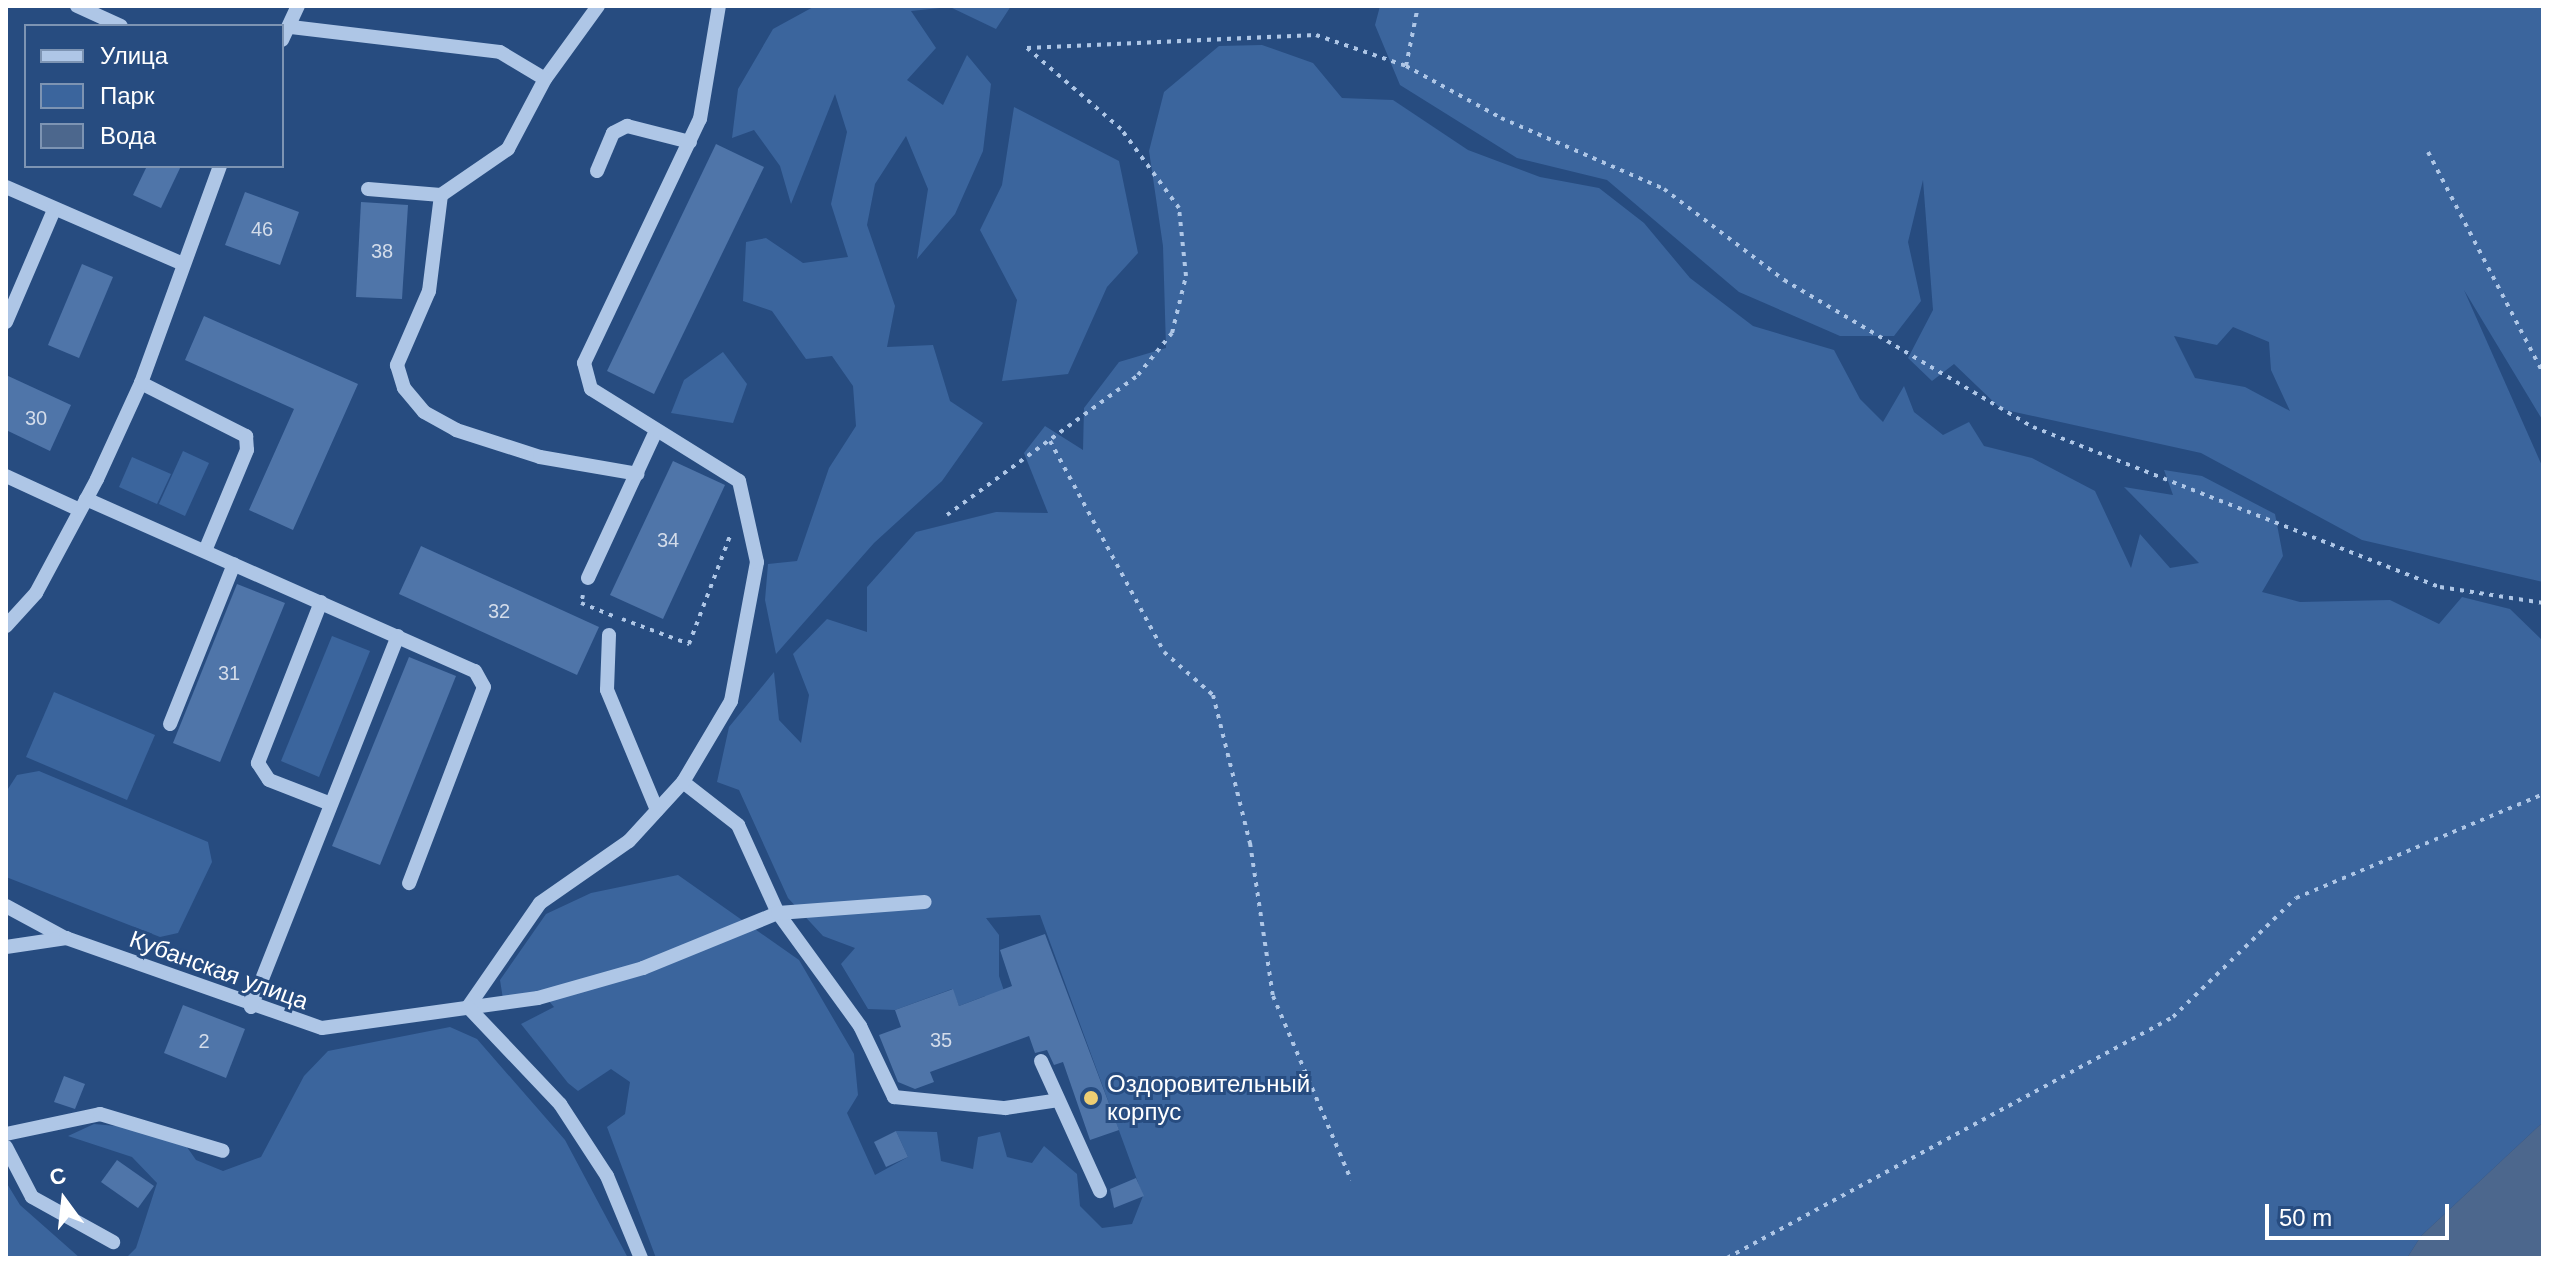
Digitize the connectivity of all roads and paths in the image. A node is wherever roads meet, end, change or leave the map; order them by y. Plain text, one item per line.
1 (77, 6) edge
2 (298, 6) edge
3 (598, 6) edge
4 (719, 6) edge
5 (1418, 6) edge
6 (117, 24) edge
7 (287, 34) edge
8 (1406, 66) junction
9 (545, 79) junction
10 (690, 142) junction
11 (2428, 152) dead end
12 (219, 168) edge
13 (597, 171) dead end
14 (6, 187) edge
15 (368, 189) dead end
16 (441, 195) junction
17 (54, 210) junction
18 (181, 263) junction
19 (6, 322) edge
20 (2543, 373) edge
21 (141, 383) junction
22 (654, 435) junction
23 (1050, 441) junction
24 (638, 474) junction
25 (6, 476) edge
26 (745, 496) junction
27 (83, 505) junction
28 (947, 515) dead end
29 (205, 551) junction
30 (234, 564) junction
31 (588, 578) joint
32 (321, 602) junction
33 (2543, 603) edge
34 (6, 626) edge
35 (609, 635) dead end
36 (398, 636) junction
37 (170, 724) dead end
38 (683, 782) junction
39 (2543, 794) edge
40 (331, 804) junction
41 (657, 810) junction
42 (409, 883) dead end
43 (925, 902) dead end
44 (6, 906) edge
45 (778, 913) junction
46 (66, 938) junction
47 (6, 947) edge
48 (251, 1007) junction
49 (468, 1007) junction
50 (1041, 1061) dead end
51 (1053, 1101) junction
52 (6, 1134) edge
53 (6, 1147) edge
54 (223, 1151) dead end
55 (1351, 1180) dead end
56 (1100, 1191) dead end
57 (113, 1242) dead end
58 (641, 1258) edge
59 (1727, 1258) edge

1 - 6 street
2 - 7 street
3 - 9 street
4 - 10 street
5 - 8 path
7 - 9 street
8 - 23 path
8 - 33 path
9 - 16 street
10 - 13 street
10 - 22 street
11 - 20 path
12 - 18 street
14 - 17 street
15 - 16 street
16 - 24 street
17 - 18 street
17 - 19 street
18 - 21 street
21 - 27 street
21 - 29 street
22 - 24 street
22 - 26 street
23 - 28 path
23 - 55 path
24 - 31 street
25 - 27 street
26 - 31 path
26 - 38 street
27 - 29 street
27 - 34 street
29 - 30 street
30 - 32 street
30 - 37 street
32 - 36 street
32 - 40 street
35 - 41 street
36 - 40 street
36 - 42 street
38 - 41 street
38 - 45 street
39 - 59 path
40 - 48 street
41 - 49 street
43 - 45 street, Кубанская улица
44 - 46 street
45 - 49 street, Кубанская улица
45 - 51 street
46 - 47 street, Кубанская улица
46 - 48 street, Кубанская улица
48 - 49 street, Кубанская улица
49 - 58 street
50 - 51 street
51 - 56 street
52 - 54 street
53 - 57 street

